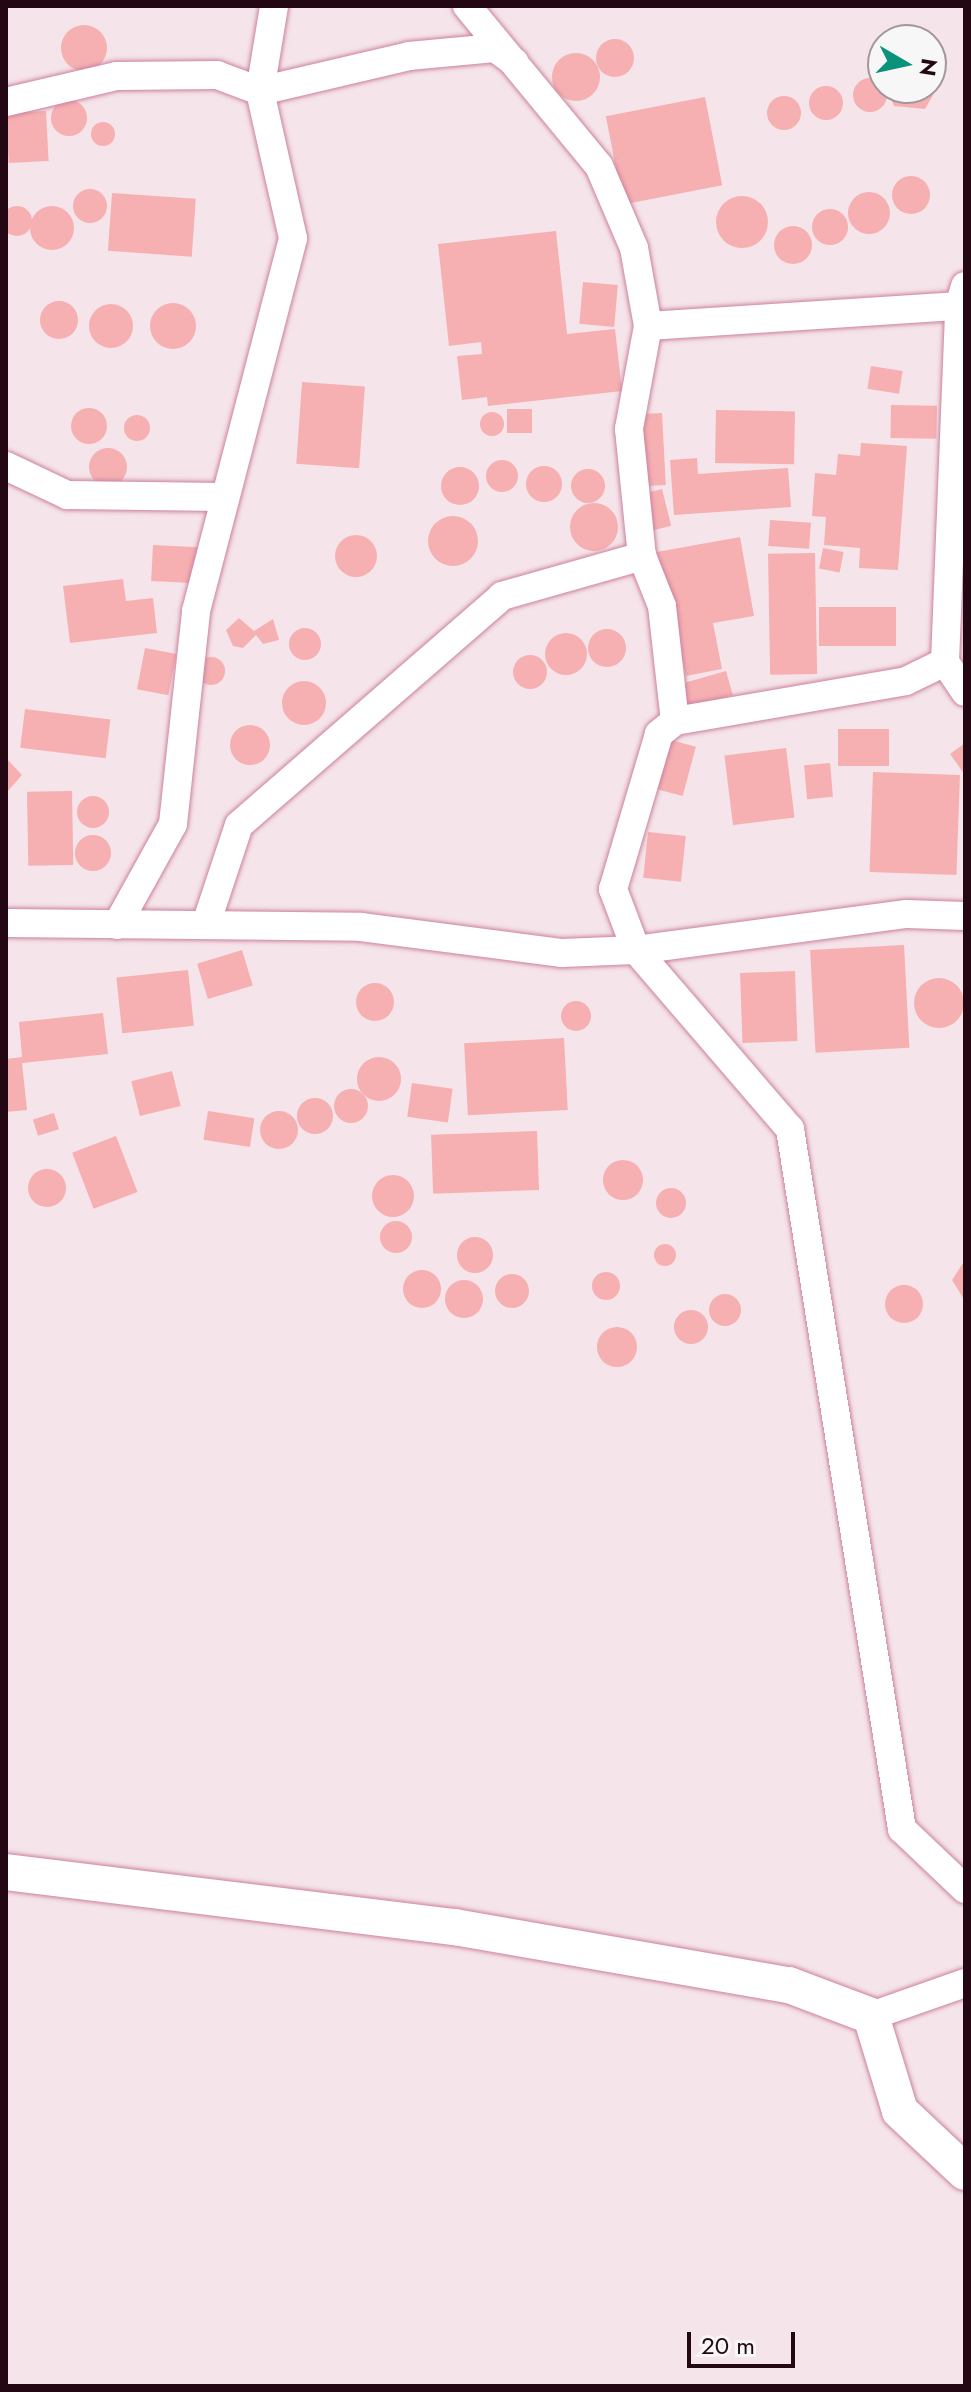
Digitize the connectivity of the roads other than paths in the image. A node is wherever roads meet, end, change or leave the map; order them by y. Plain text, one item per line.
1 (274, 6) edge
2 (467, 6) edge
3 (525, 71) junction
4 (260, 91) junction
5 (6, 102) edge
6 (962, 296) edge
7 (648, 326) junction
8 (6, 466) edge
9 (224, 497) junction
10 (642, 556) junction
11 (945, 662) junction
12 (965, 692) edge
13 (675, 721) junction
14 (965, 916) edge
15 (6, 923) edge
16 (206, 924) junction
17 (117, 925) junction
18 (636, 950) junction
19 (6, 1872) edge
20 (965, 1889) edge
21 (965, 1983) edge
22 (871, 2016) junction
23 (965, 2172) edge

1 - 4 street
2 - 3 street
3 - 4 street
3 - 7 street
4 - 5 street
4 - 9 street
6 - 7 street
6 - 11 street
7 - 10 street
8 - 9 street
9 - 17 street
10 - 13 street
10 - 16 street
11 - 12 street
11 - 13 street
13 - 18 street
14 - 18 street
15 - 17 street
16 - 17 street
16 - 18 street
18 - 20 street
19 - 22 street
21 - 22 street
22 - 23 street

